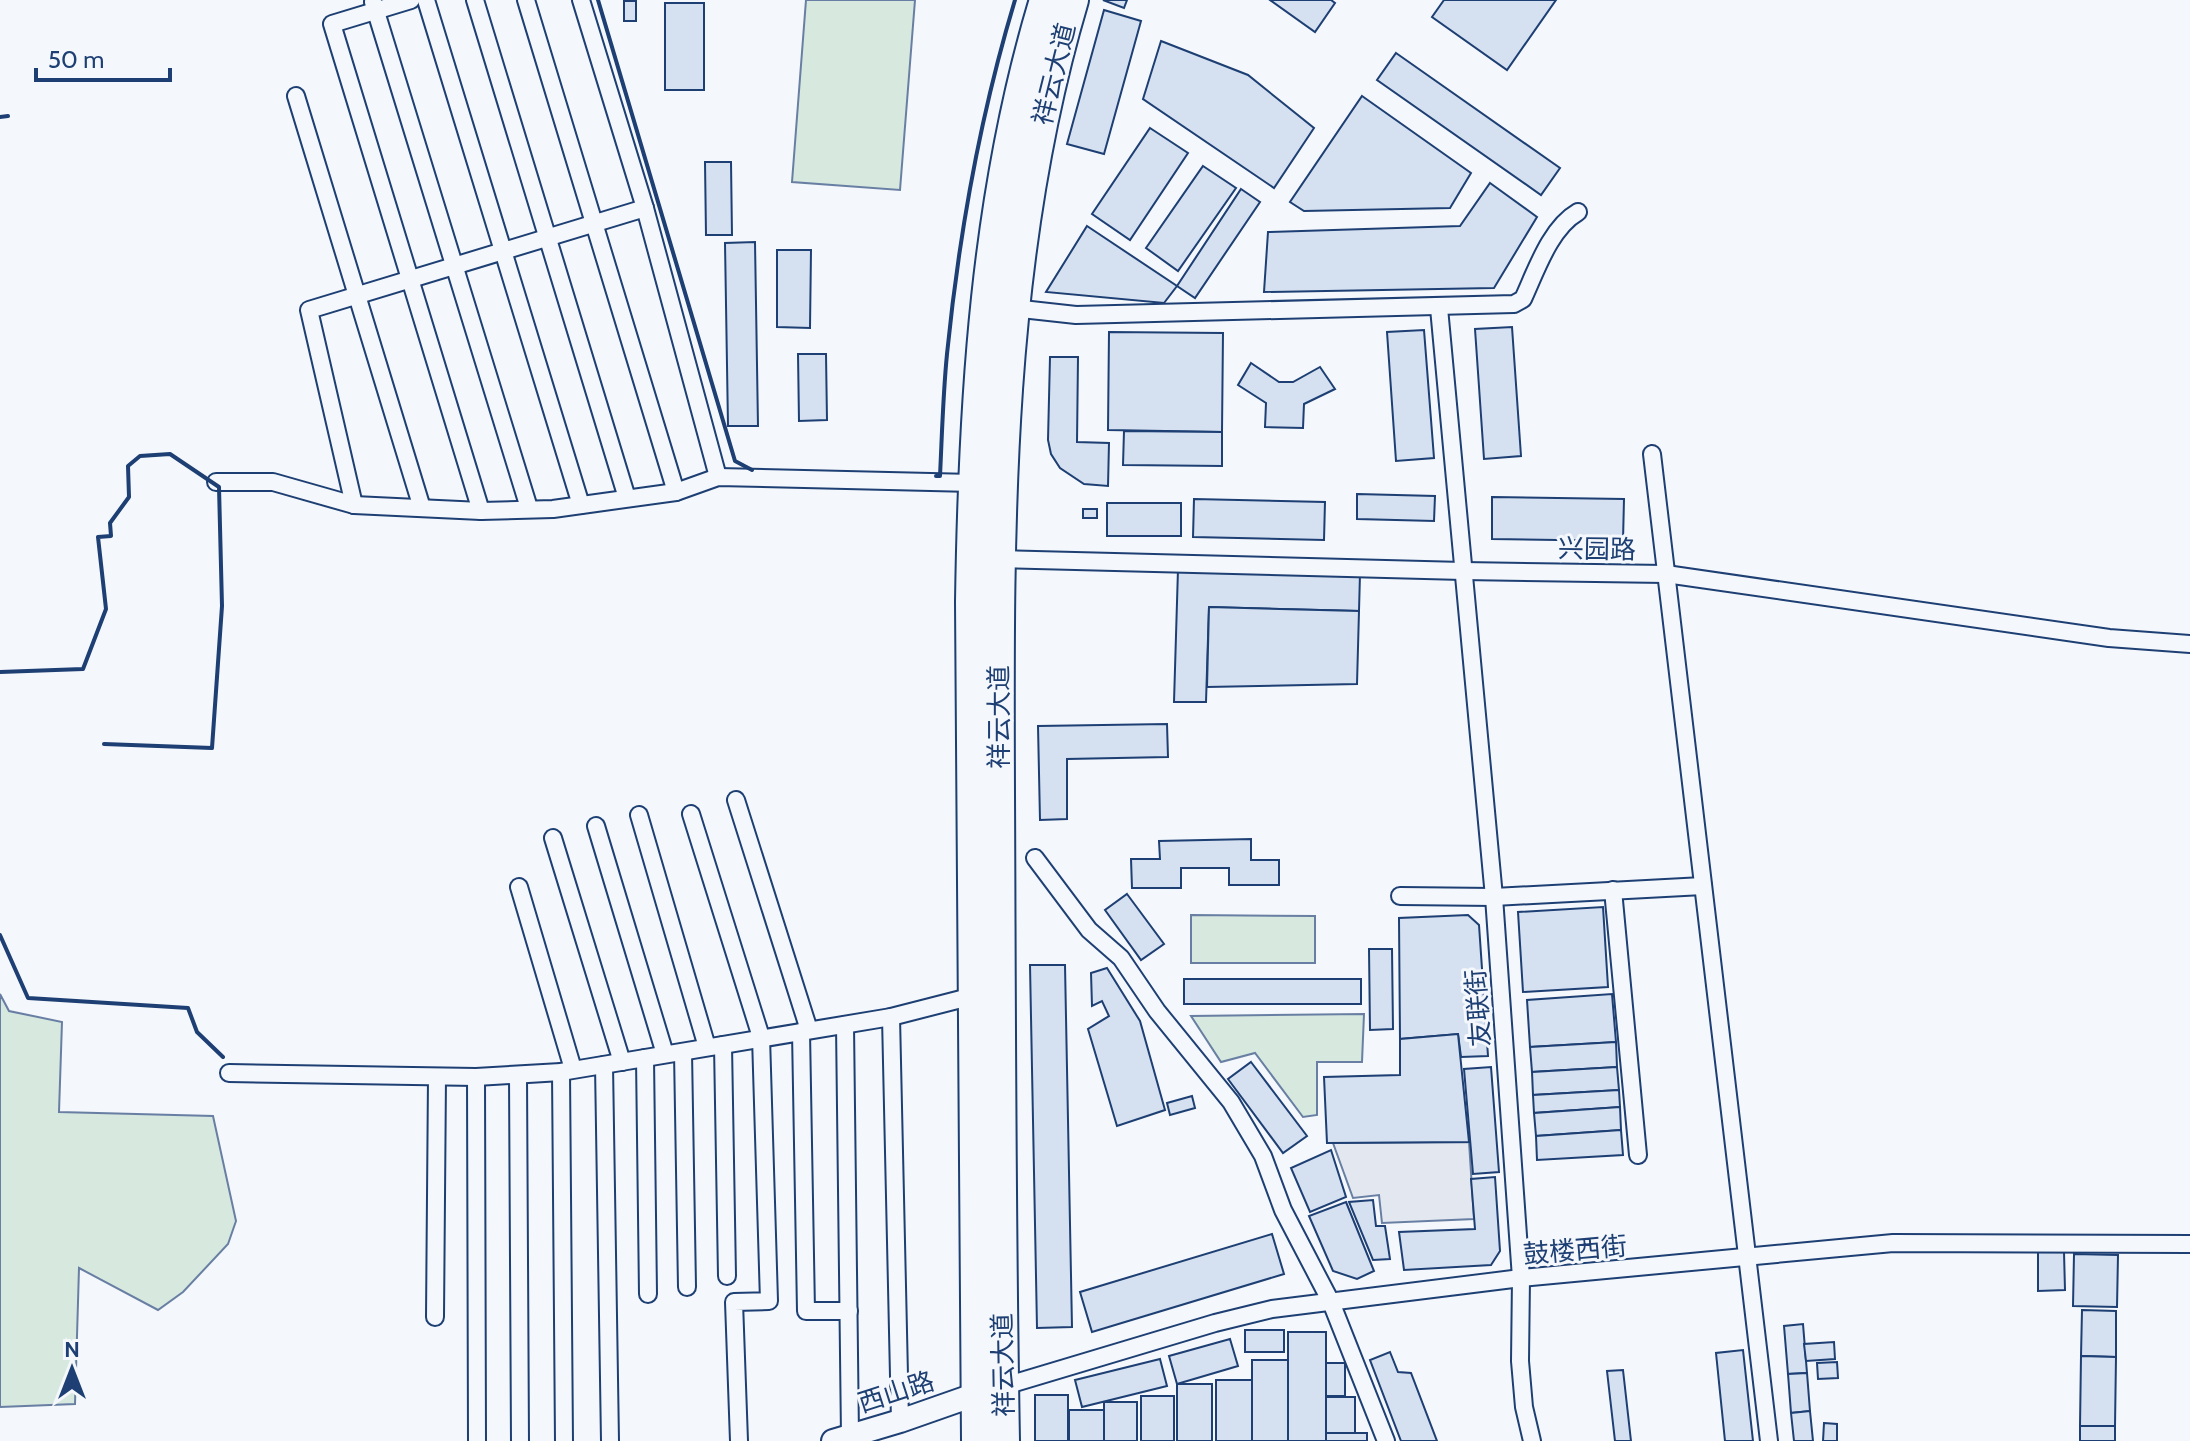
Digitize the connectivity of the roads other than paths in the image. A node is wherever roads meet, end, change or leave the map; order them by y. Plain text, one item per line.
1 (411, 0) edge
2 (426, 0) edge
3 (475, 0) edge
4 (526, 0) edge
5 (581, 0) edge
6 (1045, 0) edge
7 (1073, 0) edge
8 (374, 5) edge
9 (296, 96) dead end
10 (645, 208) junction
11 (1578, 212) dead end
12 (594, 223) junction
13 (548, 237) junction
14 (503, 251) junction
15 (454, 266) junction
16 (410, 279) junction
17 (357, 295) junction
18 (1013, 308) junction
19 (1439, 308) junction
20 (1652, 454) dead end
21 (718, 477) junction
22 (216, 482) dead end
23 (973, 483) junction
24 (676, 492) junction
25 (627, 498) junction
26 (354, 505) junction
27 (581, 505) junction
28 (422, 508) junction
29 (529, 508) junction
30 (481, 511) junction
31 (999, 559) junction
32 (1463, 571) junction
33 (1666, 574) junction
34 (2190, 644) edge
35 (736, 800) dead end
36 (691, 814) dead end
37 (639, 815) dead end
38 (596, 826) dead end
39 (553, 838) dead end
40 (1035, 858) dead end
41 (1703, 886) junction
42 (519, 887) dead end
43 (1613, 890) junction
44 (1400, 896) dead end
45 (1494, 897) junction
46 (973, 996) junction
47 (891, 1017) junction
48 (845, 1025) junction
49 (805, 1031) junction
50 (761, 1037) junction
51 (715, 1046) junction
52 (683, 1052) junction
53 (665, 1054) junction
54 (645, 1058) junction
55 (622, 1062) junction
56 (604, 1065) junction
57 (567, 1071) junction
58 (229, 1073) dead end
59 (518, 1076) junction
60 (437, 1077) junction
61 (476, 1077) junction
62 (1638, 1155) dead end
63 (2190, 1244) edge
64 (1747, 1258) junction
65 (727, 1276) dead end
66 (1521, 1278) junction
67 (687, 1287) dead end
68 (648, 1294) dead end
69 (1331, 1302) junction
70 (849, 1311) junction
71 (435, 1317) dead end
72 (990, 1390) junction
73 (900, 1421) junction
74 (841, 1438) edge
75 (477, 1441) edge
76 (520, 1441) edge
77 (564, 1441) edge
78 (610, 1441) edge
79 (739, 1441) edge
80 (977, 1441) edge
81 (1004, 1441) edge
82 (1386, 1441) edge
83 (1532, 1441) edge
84 (1769, 1441) edge

1 - 8 street
2 - 14 street
3 - 13 street
4 - 12 street
5 - 10 street
6 - 23 highway, 祥云大道
7 - 18 highway, 祥云大道
8 - 15 street
8 - 16 street
9 - 17 street
10 - 12 street
10 - 21 street
11 - 19 street
12 - 13 street
12 - 24 street
13 - 14 street
13 - 25 street
14 - 15 street
14 - 27 street
15 - 16 street
15 - 29 street
16 - 17 street
16 - 30 street
17 - 26 street
17 - 28 street
18 - 19 street
18 - 31 highway, 祥云大道
19 - 32 street, 友联街
20 - 33 street
21 - 23 street
21 - 24 street
22 - 26 street
23 - 46 highway, 祥云大道
24 - 25 street
25 - 27 street
26 - 28 street
27 - 29 street
28 - 30 street
29 - 30 street
31 - 32 street, 兴园路
31 - 72 highway, 祥云大道
32 - 33 street, 兴园路
32 - 45 street, 友联街
33 - 34 street, 兴园路
33 - 41 street
35 - 49 street
36 - 50 street
37 - 51 street
38 - 53 street
39 - 55 street
40 - 69 street
41 - 43 street
41 - 64 street
42 - 57 street
43 - 45 street
43 - 62 street
44 - 45 street
45 - 66 street, 友联街
46 - 47 street
46 - 72 highway, 祥云大道
47 - 48 street
47 - 73 street
48 - 49 street
48 - 70 street
49 - 50 street
49 - 70 street
50 - 51 street
50 - 79 street
51 - 52 street
51 - 65 street
52 - 53 street
52 - 67 street
53 - 54 street
54 - 55 street
54 - 68 street
55 - 56 street
56 - 57 street
56 - 78 street
57 - 59 street
57 - 77 street
58 - 60 street
59 - 61 street
59 - 76 street
60 - 61 street
60 - 71 street
61 - 75 street
63 - 64 street, 鼓楼西街
64 - 66 street, 鼓楼西街
64 - 84 street
66 - 69 street, 鼓楼西街
66 - 83 street, 友联街
69 - 72 street, 鼓楼西街
69 - 82 street
70 - 74 street
72 - 73 street, 西山路
72 - 80 highway, 祥云大道
72 - 81 highway, 祥云大道
73 - 74 street, 西山路

